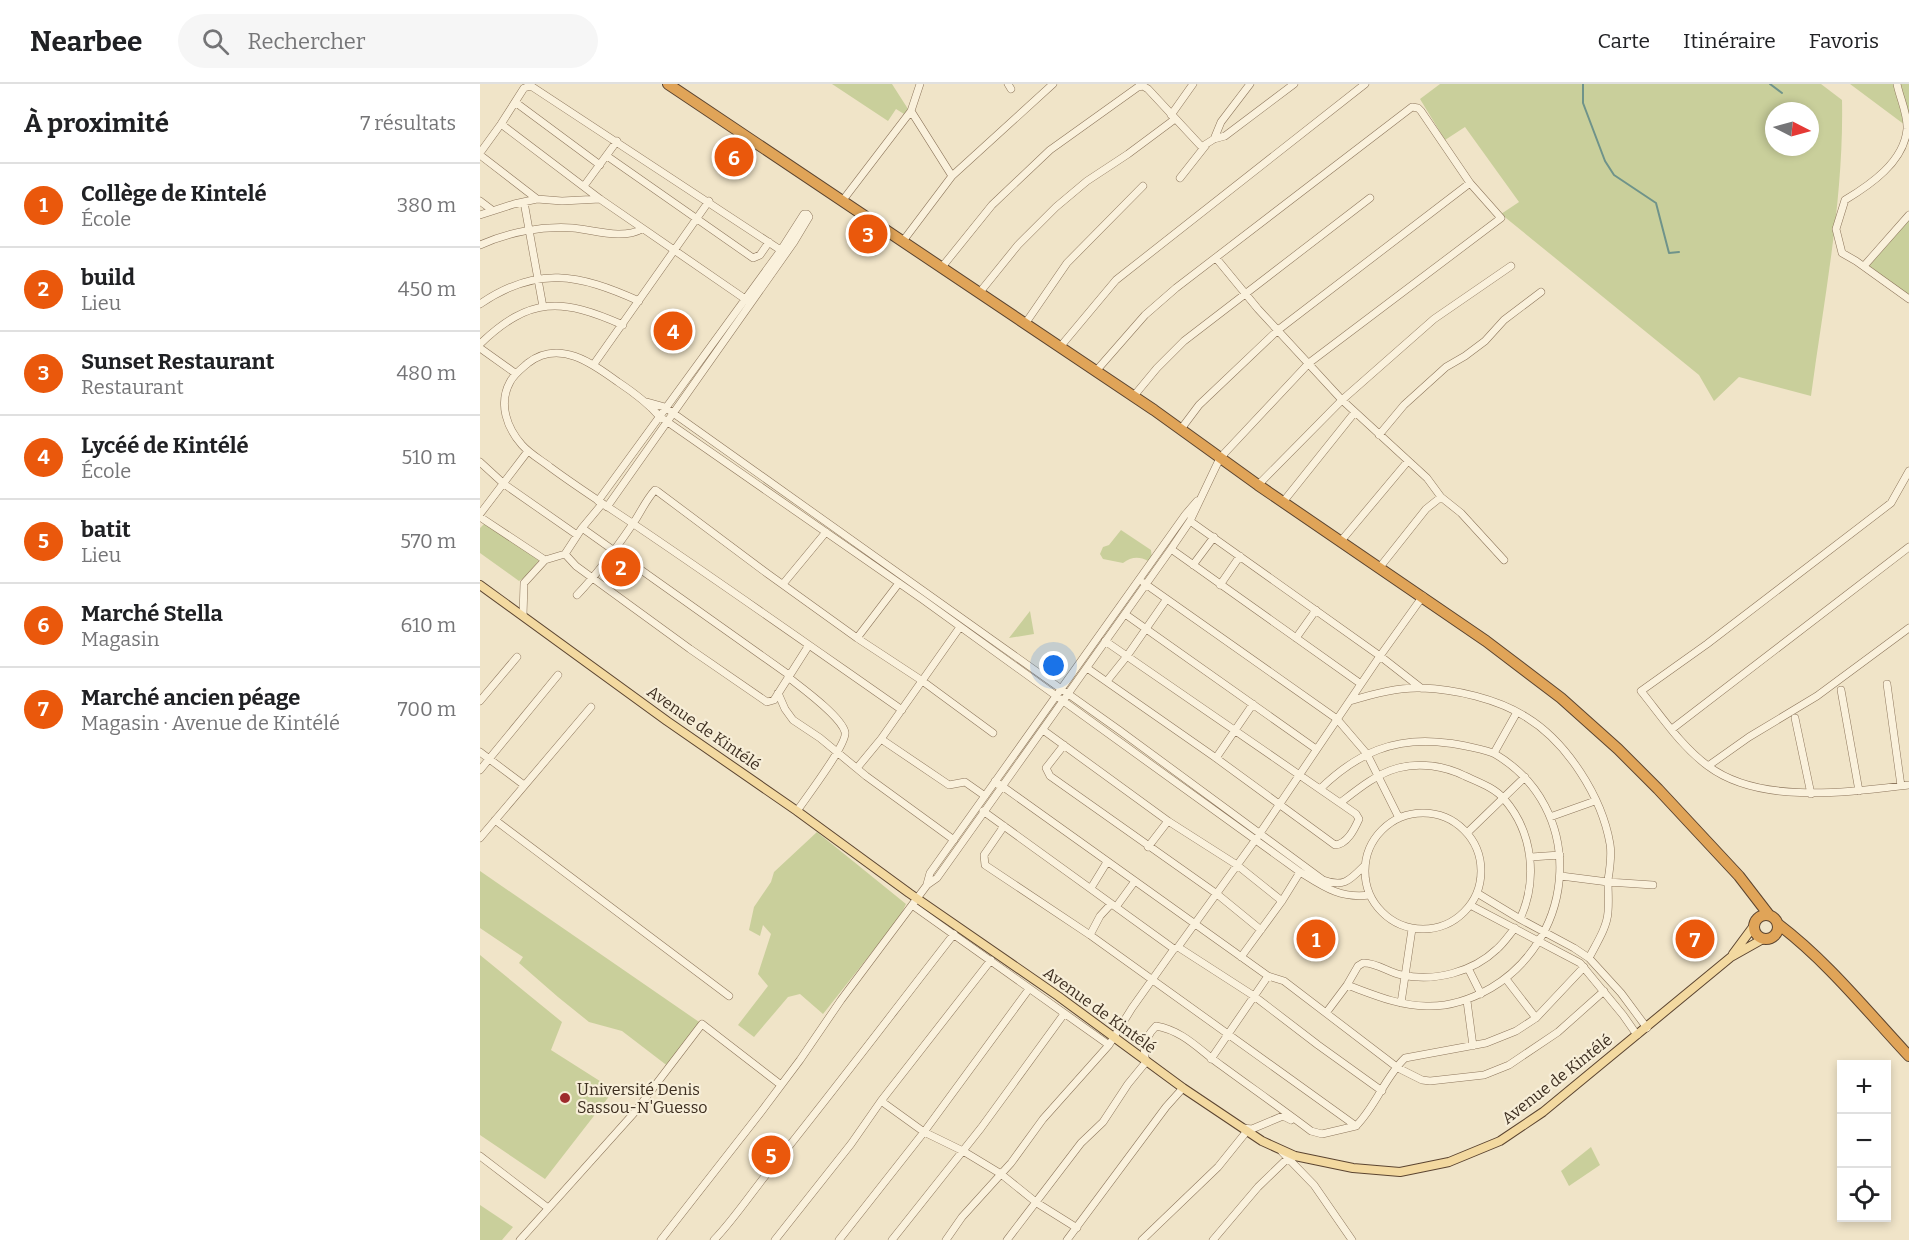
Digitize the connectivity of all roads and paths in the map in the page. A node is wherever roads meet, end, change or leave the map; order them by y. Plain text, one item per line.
1 (669, 84) edge
2 (920, 84) edge
3 (1053, 84) edge
4 (1193, 84) edge
5 (1250, 84) edge
6 (1294, 84) edge
7 (1365, 84) edge
8 (1897, 84) edge
9 (1143, 85) edge
10 (514, 102) junction
11 (911, 111) junction
12 (1173, 117) junction
13 (501, 124) junction
14 (1214, 139) junction
15 (617, 141) junction
16 (1206, 145) junction
17 (480, 154) edge
18 (607, 156) junction
19 (600, 165) junction
20 (952, 176) junction
21 (1180, 178) dead end
22 (1470, 183) junction
23 (584, 186) junction
24 (1143, 186) dead end
25 (1370, 198) dead end
26 (537, 199) junction
27 (600, 199) junction
28 (843, 200) junction
29 (480, 201) edge
30 (709, 201) junction
31 (524, 202) junction
32 (492, 210) junction
33 (480, 215) edge
34 (1909, 215) edge
35 (696, 218) junction
36 (642, 229) junction
37 (530, 231) junction
38 (903, 241) junction
39 (769, 242) junction
40 (480, 245) edge
41 (674, 250) junction
42 (783, 251) junction
43 (1216, 258) junction
44 (1512, 266) dead end
45 (1864, 266) junction
46 (942, 267) junction
47 (537, 278) junction
48 (980, 292) junction
49 (1541, 292) dead end
50 (1246, 295) junction
51 (1909, 299) edge
52 (639, 301) junction
53 (748, 302) junction
54 (480, 304) edge
55 (543, 307) junction
56 (623, 324) junction
57 (1025, 324) junction
58 (1278, 330) junction
59 (480, 346) edge
60 (1060, 347) junction
61 (1309, 363) junction
62 (594, 364) junction
63 (1096, 371) junction
64 (515, 373) junction
65 (1133, 397) junction
66 (1342, 400) junction
67 (647, 402) junction
68 (665, 407) junction
69 (1355, 412) junction
70 (673, 413) junction
71 (660, 416) junction
72 (667, 421) junction
73 (1181, 429) junction
74 (1378, 435) junction
75 (528, 451) junction
76 (1220, 458) junction
77 (1408, 461) junction
78 (480, 462) edge
79 (1909, 471) edge
80 (504, 484) junction
81 (1258, 485) junction
82 (1441, 496) junction
83 (1200, 497) junction
84 (1283, 502) junction
85 (602, 504) junction
86 (480, 515) edge
87 (1190, 521) junction
88 (633, 524) junction
89 (582, 528) junction
90 (826, 532) junction
91 (577, 535) junction
92 (1214, 537) junction
93 (1341, 541) junction
94 (1909, 547) edge
95 (614, 549) junction
96 (1171, 549) junction
97 (565, 554) junction
98 (1240, 556) junction
99 (545, 560) junction
100 (1504, 560) dead end
101 (1193, 565) junction
102 (1380, 567) junction
103 (593, 578) junction
104 (1140, 579) junction
105 (783, 584) junction
106 (899, 584) junction
107 (480, 585) edge
108 (1146, 585) junction
109 (1220, 585) junction
110 (577, 595) dead end
111 (1423, 596) junction
112 (1166, 600) junction
113 (1316, 610) junction
114 (1125, 614) junction
115 (523, 616) junction
116 (960, 627) junction
117 (1146, 628) junction
118 (1909, 628) edge
119 (857, 638) junction
120 (1296, 639) junction
121 (1106, 641) junction
122 (809, 645) junction
123 (1127, 656) junction
124 (1380, 656) junction
125 (517, 657) dead end
126 (1087, 668) junction
127 (558, 675) dead end
128 (789, 676) junction
129 (921, 680) junction
130 (1107, 681) junction
131 (1361, 684) junction
132 (1887, 684) dead end
133 (1421, 688) junction
134 (1841, 690) dead end
135 (1059, 692) junction
136 (778, 693) junction
137 (1066, 698) junction
138 (480, 701) edge
139 (1350, 701) junction
140 (1253, 704) junction
141 (591, 706) dead end
142 (902, 710) junction
143 (1517, 711) junction
144 (1796, 718) dead end
145 (1337, 719) junction
146 (1672, 729) junction
147 (1043, 730) junction
148 (1235, 730) junction
149 (993, 733) dead end
150 (881, 739) junction
151 (1064, 745) junction
152 (1316, 749) junction
153 (480, 752) edge
154 (837, 753) junction
155 (1494, 753) junction
156 (1367, 754) junction
157 (1216, 758) junction
158 (490, 759) junction
159 (1708, 766) junction
160 (857, 768) junction
161 (480, 770) edge
162 (1298, 776) junction
163 (1378, 776) junction
164 (1525, 777) junction
165 (999, 784) junction
166 (524, 785) junction
167 (1905, 786) edge
168 (1320, 789) junction
169 (1859, 791) junction
170 (1811, 794) junction
171 (985, 796) junction
172 (1503, 798) junction
173 (1596, 801) junction
174 (1340, 803) junction
175 (1278, 805) junction
176 (797, 811) junction
177 (983, 811) junction
178 (1550, 817) junction
179 (1399, 818) junction
180 (495, 820) junction
181 (1168, 820) junction
182 (1004, 826) junction
183 (1467, 833) junction
184 (1258, 836) junction
185 (480, 838) edge
186 (954, 840) junction
187 (1148, 847) junction
188 (1560, 855) junction
189 (1531, 857) junction
190 (1107, 862) junction
191 (1365, 865) junction
192 (1237, 866) junction
193 (1300, 872) junction
194 (1561, 876) junction
195 (1135, 881) junction
196 (1608, 882) junction
197 (927, 885) junction
198 (1653, 885) dead end
199 (1091, 888) junction
200 (1477, 893) junction
201 (1217, 894) junction
202 (1370, 895) junction
203 (1282, 901) junction
204 (914, 902) junction
205 (1113, 905) junction
206 (1470, 905) junction
207 (1764, 915) junction
208 (1520, 920) junction
209 (1195, 922) junction
210 (1753, 927) junction
211 (1515, 928) junction
212 (1412, 929) junction
213 (1777, 929) junction
214 (1261, 930) junction
215 (1545, 932) junction
216 (954, 934) junction
217 (1090, 935) junction
218 (1763, 939) junction
219 (1539, 941) junction
220 (1176, 948) junction
221 (1241, 957) junction
222 (1731, 957) junction
223 (1589, 958) junction
224 (990, 960) junction
225 (1584, 967) junction
226 (1468, 968) junction
227 (1268, 976) junction
228 (1405, 976) junction
229 (1506, 979) junction
230 (1153, 980) junction
231 (1347, 986) junction
232 (1029, 988) junction
233 (1604, 991) junction
234 (1481, 993) junction
235 (729, 996) dead end
236 (1254, 996) junction
237 (1467, 1001) junction
238 (1401, 1003) junction
239 (1326, 1012) junction
240 (1064, 1014) junction
241 (1536, 1018) junction
242 (1647, 1028) junction
243 (1229, 1034) junction
244 (1637, 1035) junction
245 (1114, 1036) junction
246 (1109, 1045) junction
247 (1473, 1046) junction
248 (1909, 1056) edge
249 (1211, 1059) junction
250 (1146, 1062) junction
251 (1398, 1068) junction
252 (781, 1085) junction
253 (1183, 1088) junction
254 (1382, 1091) junction
255 (880, 1101) junction
256 (1356, 1126) junction
257 (1244, 1129) junction
258 (924, 1131) junction
259 (1311, 1131) junction
260 (963, 1151) junction
261 (1285, 1155) junction
262 (480, 1156) edge
263 (1001, 1174) junction
264 (1037, 1203) junction
265 (548, 1208) junction
266 (1077, 1228) junction
267 (1350, 1237) edge
268 (520, 1240) edge
269 (661, 1240) edge
270 (714, 1240) edge
271 (775, 1240) edge
272 (839, 1240) edge
273 (892, 1240) edge
274 (946, 1240) edge
275 (1007, 1240) edge
276 (1067, 1240) edge
277 (1142, 1240) edge
278 (1213, 1240) edge
279 (1342, 1240) edge

1 - 28 highway
2 - 11 street
3 - 20 street
4 - 12 street
5 - 14 street
6 - 14 street
7 - 60 street
8 - 45 street
9 - 12 street
9 - 46 street
10 - 13 street
10 - 15 street
10 - 19 street
11 - 20 street
11 - 28 street
12 - 16 street
12 - 48 street
13 - 17 street
13 - 23 street
14 - 16 street
15 - 18 street
15 - 30 street
16 - 21 street
17 - 26 street
18 - 19 street
18 - 35 street
19 - 23 street
20 - 38 street
22 - 43 street
22 - 58 street
22 - 61 street
23 - 27 street
24 - 57 street
25 - 50 street
26 - 27 street
26 - 31 street
27 - 36 street
28 - 38 highway
29 - 32 street
30 - 35 street
30 - 39 street
31 - 32 street
31 - 37 street
32 - 33 street
34 - 45 street
35 - 39 street
35 - 41 street
36 - 37 street
36 - 41 street
37 - 40 street
37 - 47 street
38 - 46 highway
39 - 42 street
41 - 52 street
41 - 53 street
42 - 42 street
42 - 53 street
43 - 50 street
43 - 63 street
44 - 66 street
45 - 51 street
46 - 48 highway
47 - 52 street
47 - 54 street
47 - 55 street
48 - 57 highway
49 - 74 street
50 - 58 street
50 - 65 street
52 - 56 street
53 - 68 street
53 - 70 street
55 - 56 street
55 - 59 street
56 - 62 street
57 - 60 highway
58 - 61 street
58 - 73 street
59 - 64 street
60 - 63 highway
61 - 66 street
61 - 76 street
62 - 64 street
62 - 67 street
63 - 65 highway
64 - 75 street
65 - 73 highway
66 - 69 street
66 - 81 street
67 - 68 street
67 - 71 street
68 - 70 street
68 - 71 street
69 - 74 street
69 - 84 street
70 - 72 street
70 - 135 street
71 - 72 street
71 - 85 street
72 - 85 street
72 - 90 street
73 - 76 highway
74 - 77 street
75 - 80 street
75 - 85 street
76 - 81 highway
76 - 83 street
77 - 82 street
77 - 93 street
78 - 80 street
79 - 146 street
80 - 86 street
80 - 91 street
81 - 84 highway
82 - 100 street
82 - 102 street
83 - 87 street
83 - 104 street
84 - 93 highway
85 - 88 street
85 - 89 street
86 - 99 street
87 - 92 street
87 - 96 street
88 - 95 street
88 - 105 street
88 - 122 street
89 - 91 street
89 - 95 street
90 - 105 street
90 - 106 street
91 - 97 street
92 - 98 street
92 - 101 street
93 - 102 highway
94 - 146 street
95 - 103 street
95 - 128 street
96 - 101 street
96 - 108 street
97 - 99 street
97 - 103 street
98 - 109 street
98 - 113 street
99 - 115 street
101 - 109 street
102 - 111 highway
103 - 110 street
103 - 136 street
104 - 108 street
104 - 135 street
105 - 119 street
106 - 116 street
106 - 119 street
107 - 115 main road, Avenue de Kintélé
108 - 112 street
108 - 114 street
109 - 120 street
111 - 124 street
111 - 207 highway
112 - 117 street
112 - 145 street
113 - 120 street
113 - 124 street
114 - 117 street
114 - 121 street
115 - 176 main road, Avenue de Kintélé
116 - 129 street
116 - 135 street
117 - 123 street
117 - 140 street
118 - 159 street
119 - 129 street
120 - 131 street
121 - 123 street
121 - 126 street
122 - 128 street
122 - 142 street
123 - 130 street
123 - 148 street
124 - 131 street
124 - 133 street
125 - 138 street
126 - 130 street
126 - 137 street
127 - 158 street
128 - 136 street
128 - 154 street
129 - 142 street
129 - 149 street
130 - 157 street
131 - 139 street
132 - 167 street
133 - 139 street
133 - 143 street
134 - 169 street
135 - 137 street
135 - 165 street
136 - 154 street
137 - 147 street
137 - 184 street
139 - 145 street
140 - 148 street
140 - 152 street
141 - 166 street
142 - 150 street
143 - 155 street
143 - 173 street
144 - 170 street
145 - 152 street
145 - 156 street
146 - 159 street
147 - 151 street
147 - 165 street
148 - 157 street
148 - 162 street
150 - 160 street
150 - 171 street
151 - 181 street
151 - 187 street
152 - 162 street
153 - 158 street
154 - 160 street
154 - 176 street
155 - 156 street
155 - 164 street
156 - 163 street
156 - 168 street
157 - 175 street
158 - 161 street
158 - 166 street
159 - 170 street
160 - 186 street
162 - 168 street
162 - 175 street
163 - 172 street
163 - 174 street
163 - 179 street
164 - 172 street
164 - 178 street
165 - 171 street
165 - 177 street
165 - 190 street
166 - 180 street
167 - 169 street
168 - 174 street
169 - 170 street
171 - 186 street
172 - 183 street
172 - 189 street
173 - 178 street
173 - 196 street
174 - 175 street
175 - 184 street
176 - 204 main road, Avenue de Kintélé
177 - 182 street
177 - 197 street
178 - 188 street
179 - 183 street
179 - 191 street
180 - 185 street
180 - 235 street
181 - 187 street
181 - 192 street
182 - 199 street
182 - 217 street
183 - 200 street
184 - 191 street
184 - 192 street
184 - 193 street
186 - 197 street
187 - 201 street
188 - 189 street
188 - 194 street
189 - 208 street
190 - 195 street
190 - 199 street
191 - 202 street
192 - 201 street
192 - 203 street
193 - 202 street
193 - 203 street
194 - 196 street
194 - 215 street
195 - 205 street
195 - 209 street
196 - 198 street
196 - 223 street
197 - 204 street
199 - 205 street
200 - 206 street
200 - 208 street
201 - 209 street
201 - 214 street
202 - 212 street
203 - 214 street
204 - 216 street
204 - 245 main road, Avenue de Kintélé
204 - 252 street
205 - 217 street
205 - 220 street
206 - 211 street
206 - 212 street
207 - 210 highway
207 - 213 highway
208 - 215 street
209 - 220 street
209 - 221 street
210 - 218 highway
210 - 222 main road, Avenue de Kintélé
211 - 219 street
211 - 226 street
212 - 228 street
213 - 218 highway
213 - 248 highway
214 - 221 street
215 - 219 street
215 - 223 street
216 - 224 street
216 - 270 street
217 - 230 street
218 - 222 main road, Avenue de Kintélé
219 - 225 street
219 - 229 street
220 - 230 street
220 - 236 street
221 - 227 street
222 - 242 main road, Avenue de Kintélé
223 - 242 street
224 - 232 street
224 - 255 street
225 - 233 street
225 - 241 street
226 - 228 street
226 - 234 street
227 - 236 street
227 - 239 street
228 - 231 street
228 - 238 street
229 - 234 street
229 - 241 street
230 - 243 street
230 - 245 street
231 - 238 street
231 - 239 street
232 - 240 street
232 - 258 street
233 - 244 street
233 - 251 street
234 - 237 street
236 - 243 street
236 - 254 street
237 - 238 street
237 - 247 street
239 - 251 street
240 - 246 street
240 - 260 street
241 - 247 street
242 - 244 main road, Avenue de Kintélé
243 - 249 street
243 - 256 street
244 - 261 main road, Avenue de Kintélé
245 - 246 street
245 - 250 main road, Avenue de Kintélé
246 - 263 street
247 - 251 street
249 - 250 street
249 - 259 street
250 - 253 main road, Avenue de Kintélé
250 - 264 street
251 - 254 street
252 - 265 street
252 - 269 street
253 - 257 main road, Avenue de Kintélé
253 - 266 street
254 - 256 street
255 - 258 street
255 - 271 street
256 - 259 street
257 - 259 street
257 - 261 main road, Avenue de Kintélé
257 - 277 street
258 - 260 street
258 - 272 street
260 - 263 street
260 - 273 street
261 - 267 street
261 - 278 street
262 - 265 street
263 - 264 street
263 - 274 street
264 - 266 street
264 - 275 street
265 - 268 street
266 - 276 street
267 - 279 street

